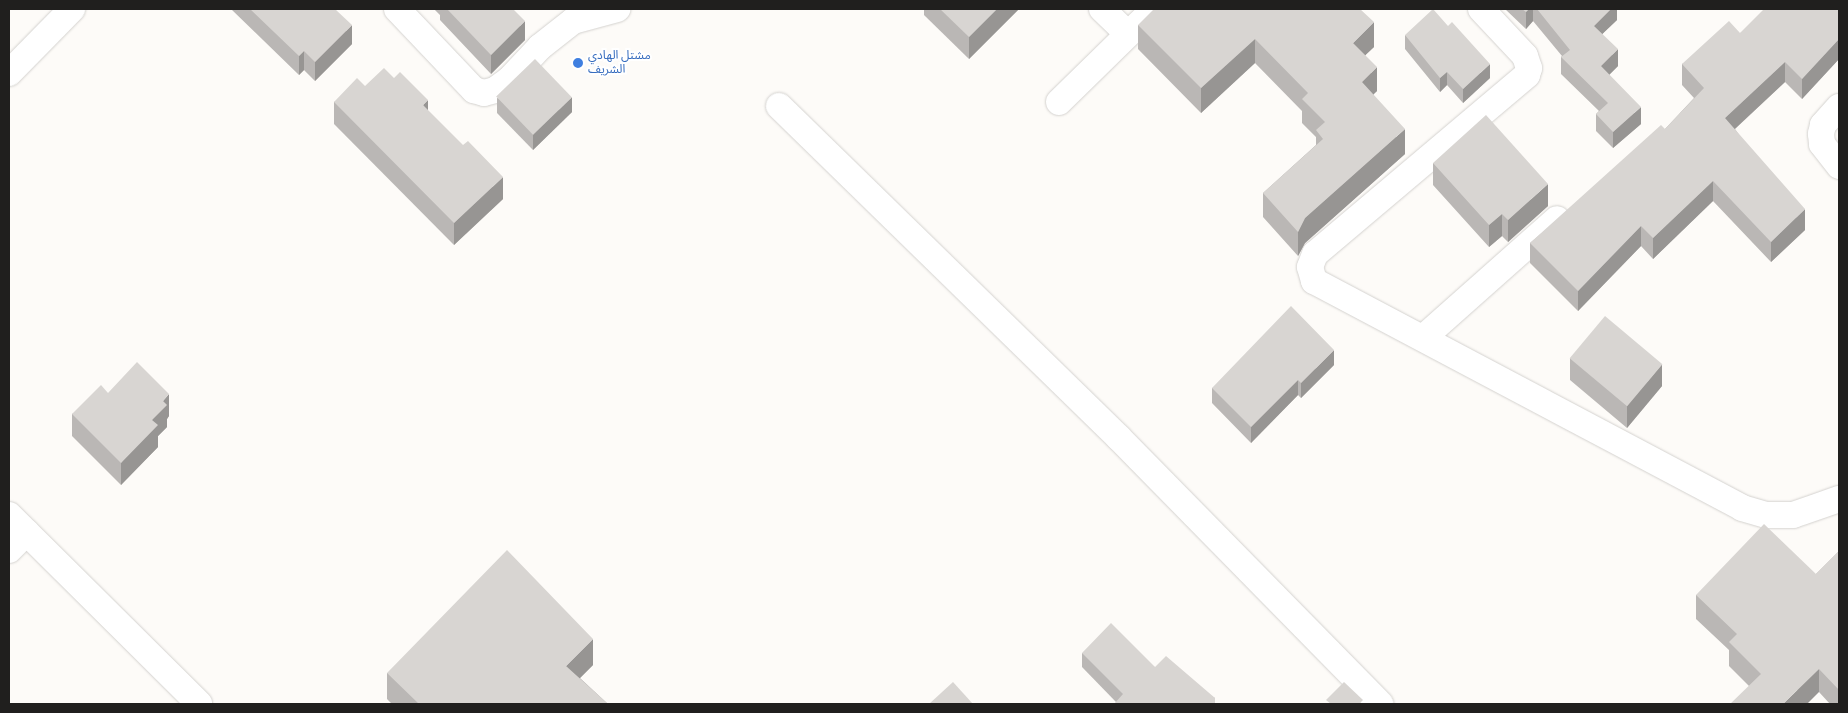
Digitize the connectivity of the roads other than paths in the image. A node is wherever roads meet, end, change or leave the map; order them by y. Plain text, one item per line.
1 (72, 9) edge
2 (397, 9) edge
3 (617, 9) edge
4 (1102, 9) edge
5 (1154, 9) edge
6 (1481, 9) edge
7 (1128, 34) junction
8 (9, 72) edge
9 (1059, 102) dead end
10 (779, 106) dead end
11 (1839, 107) edge
12 (1839, 166) edge
13 (1579, 199) edge
14 (1423, 338) junction
15 (1839, 499) edge
16 (18, 523) edge
17 (9, 550) edge
18 (199, 704) edge
19 (1380, 704) edge

1 - 8 street
2 - 3 street
4 - 7 street
5 - 7 street
6 - 14 street
7 - 9 street
10 - 19 street
11 - 12 street
13 - 14 street
14 - 15 street
16 - 17 street
16 - 18 street

